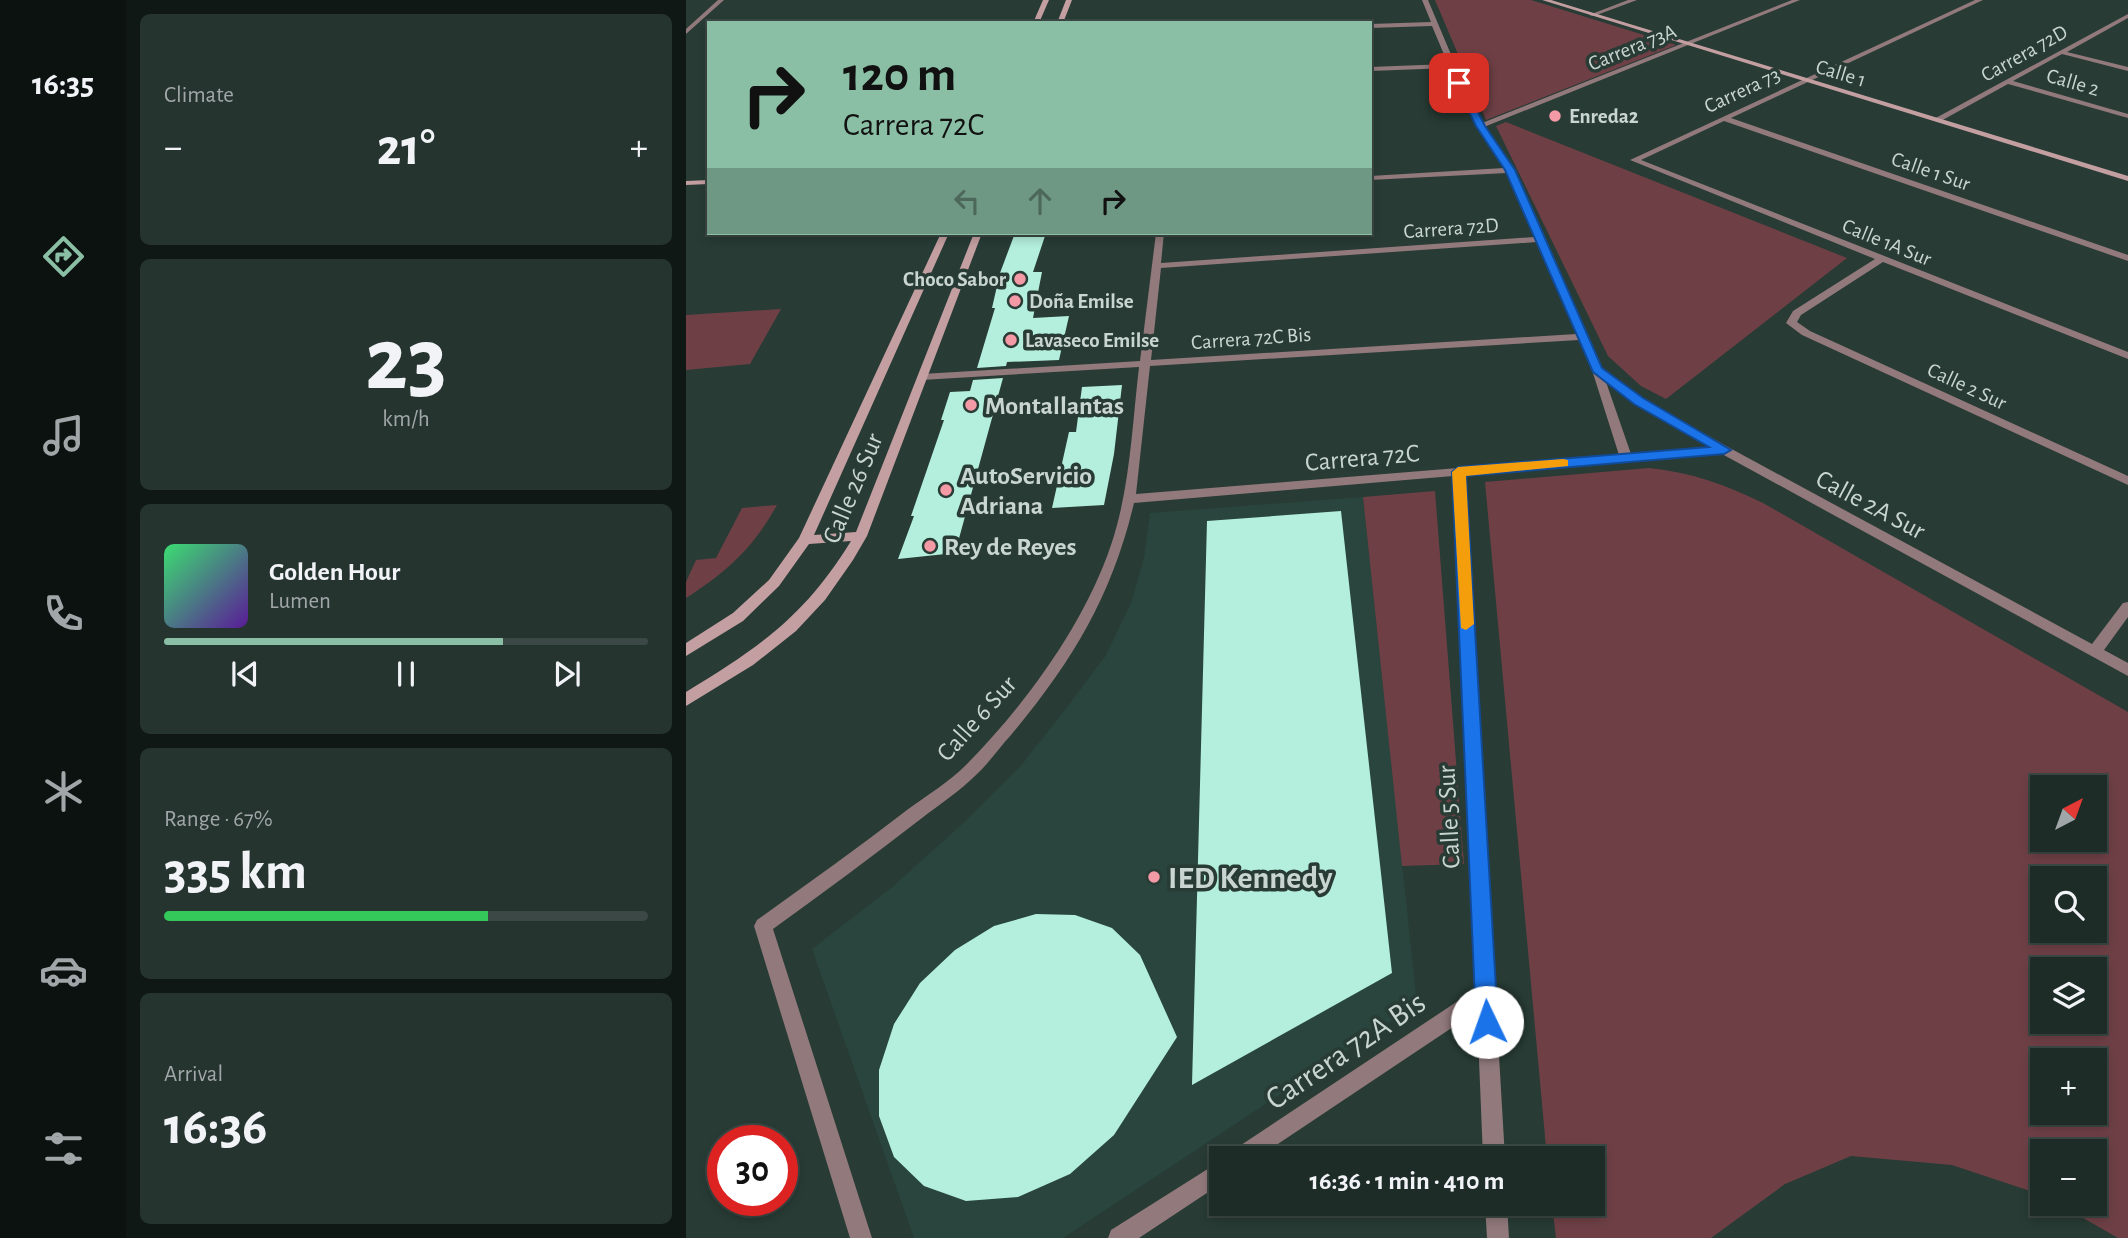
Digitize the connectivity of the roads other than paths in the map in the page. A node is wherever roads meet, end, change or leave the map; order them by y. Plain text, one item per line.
1 (721, 0) edge
2 (1046, 0) edge
3 (1069, 0) edge
4 (1425, 0) edge
5 (1545, 0) edge
6 (1634, 0) edge
7 (1797, 0) edge
8 (1980, 0) edge
9 (1592, 15) junction
10 (2128, 16) edge
11 (1037, 21) edge
12 (1061, 21) edge
13 (2114, 23) junction
14 (1434, 24) junction
15 (1372, 26) edge
16 (2128, 27) edge
17 (686, 32) edge
18 (1688, 44) junction
19 (2061, 52) junction
20 (1452, 66) junction
21 (1372, 69) edge
22 (2128, 69) edge
23 (1805, 80) junction
24 (2008, 82) junction
25 (2128, 116) edge
26 (1723, 118) junction
27 (1936, 120) junction
28 (1480, 126) junction
29 (1634, 160) joint
30 (1510, 170) junction
31 (1372, 178) edge
32 (2128, 179) edge
33 (707, 182) edge
34 (686, 183) edge
35 (943, 235) edge
36 (977, 235) edge
37 (1160, 235) edge
38 (1540, 239) junction
39 (2128, 258) edge
40 (1881, 259) junction
41 (1156, 267) junction
42 (1583, 337) junction
43 (2128, 356) edge
44 (1144, 364) junction
45 (1597, 370) junction
46 (922, 377) junction
47 (1724, 450) junction
48 (1626, 458) junction
49 (1458, 472) junction
50 (2128, 481) edge
51 (1129, 499) junction
52 (861, 536) junction
53 (805, 540) junction
54 (2128, 607) edge
55 (686, 650) edge
56 (2094, 652) junction
57 (2128, 670) edge
58 (686, 700) edge
59 (1486, 995) junction
60 (1257, 1146) edge
61 (1493, 1146) edge
62 (1209, 1179) edge
63 (1497, 1216) edge
64 (861, 1238) edge
65 (1119, 1238) edge
66 (1498, 1238) edge

1 - 17 street
2 - 11 main road
3 - 12 main road
4 - 14 street
5 - 9 main road, Calle 1
6 - 9 street
7 - 18 street, Carrera 73A
8 - 23 street, Carrera 73
9 - 18 main road, Calle 1
10 - 13 street, Carrera 72D
13 - 16 street
13 - 19 street, Carrera 72D
14 - 15 street
14 - 20 street
18 - 23 main road, Calle 1
18 - 28 street, Carrera 73A
19 - 22 street
19 - 24 street, Carrera 72D
20 - 21 street
20 - 28 street
23 - 26 street, Carrera 73
23 - 27 main road, Calle 1
24 - 25 street, Calle 2
24 - 27 street, Carrera 72D
26 - 29 street, Carrera 73
26 - 39 street, Calle 1 Sur
27 - 32 main road, Calle 1
28 - 30 street
29 - 40 street, Calle 1A Sur
30 - 31 street
30 - 38 street
33 - 34 main road
35 - 53 main road, Calle 26 Sur
36 - 46 main road, Calle 26 Sur
37 - 41 street, Calle 6 Sur
38 - 41 street, Carrera 72D
38 - 42 street
40 - 43 street, Calle 1A Sur
40 - 50 street, Calle 2 Sur
41 - 44 street, Calle 6 Sur
42 - 44 street, Carrera 72C Bis
42 - 45 street
44 - 46 street, Carrera 72C Bis
44 - 51 street, Calle 6 Sur
45 - 47 street, Calle 2A Sur
45 - 48 street
46 - 52 main road, Calle 26 Sur
47 - 48 street, Carrera 72C
47 - 56 street, Calle 2A Sur
48 - 49 street, Carrera 72C
49 - 51 street, Carrera 72C
49 - 59 street, Calle 5 Sur
51 - 64 street, Calle 6 Sur
52 - 53 main road
52 - 58 main road, Calle 26 Sur
53 - 55 main road, Calle 26 Sur
54 - 56 street
56 - 57 street, Calle 2A Sur
59 - 60 street, Carrera 72A Bis
59 - 61 street, Calle 5 Sur
62 - 65 street
63 - 66 street

